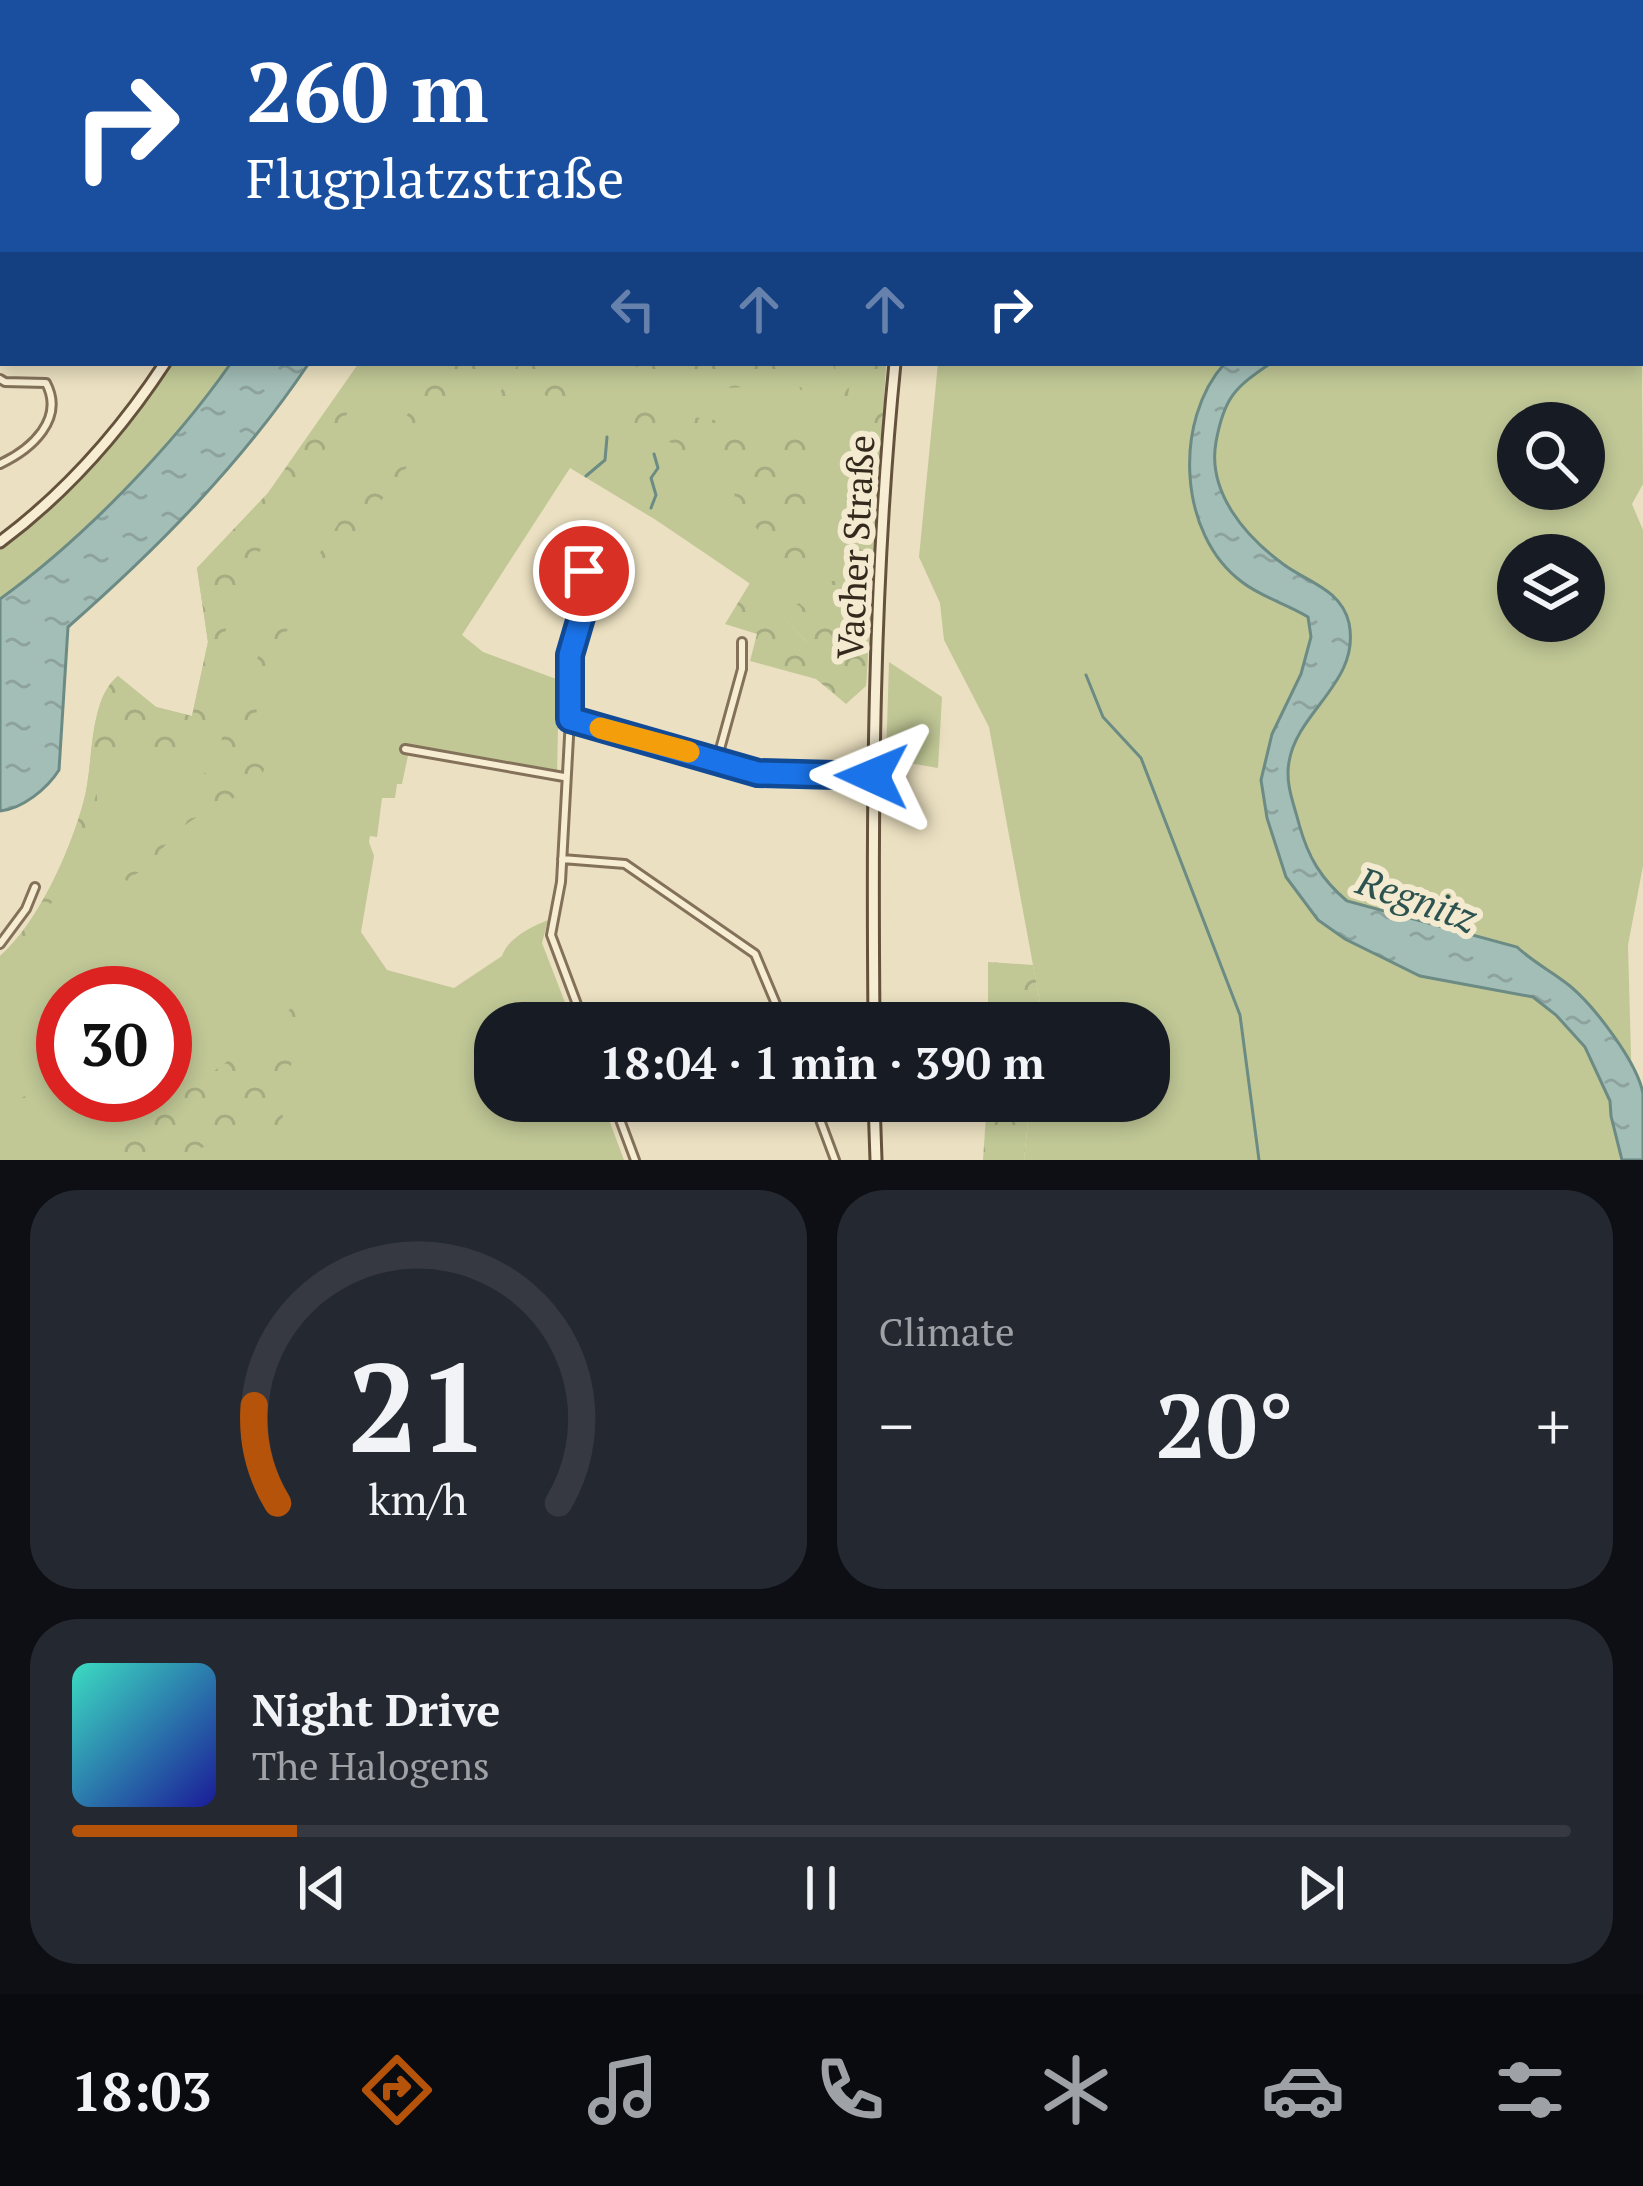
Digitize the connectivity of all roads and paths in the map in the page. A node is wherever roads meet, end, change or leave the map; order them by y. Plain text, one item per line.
1 (163, 366) edge
2 (895, 366) edge
3 (0, 379) edge
4 (0, 464) edge
5 (0, 542) edge
6 (584, 571) dead end
7 (742, 642) dead end
8 (570, 719) junction
9 (404, 749) dead end
10 (717, 760) junction
11 (872, 776) junction
12 (564, 778) junction
13 (562, 859) junction
14 (34, 887) dead end
15 (0, 944) edge
16 (576, 1002) edge
17 (775, 1002) edge
18 (874, 1002) edge
19 (621, 1122) edge
20 (821, 1122) edge
21 (875, 1122) edge
22 (635, 1160) edge
23 (835, 1160) edge
24 (876, 1160) edge

1 - 5 street
2 - 11 street, Vacher Straße
3 - 4 street
6 - 8 street
7 - 10 street
8 - 10 street
8 - 12 street
9 - 12 street
10 - 11 street
11 - 18 street, Vacher Straße
12 - 13 street
13 - 16 street
13 - 17 street
14 - 15 street
19 - 22 street
20 - 23 street
21 - 24 street

